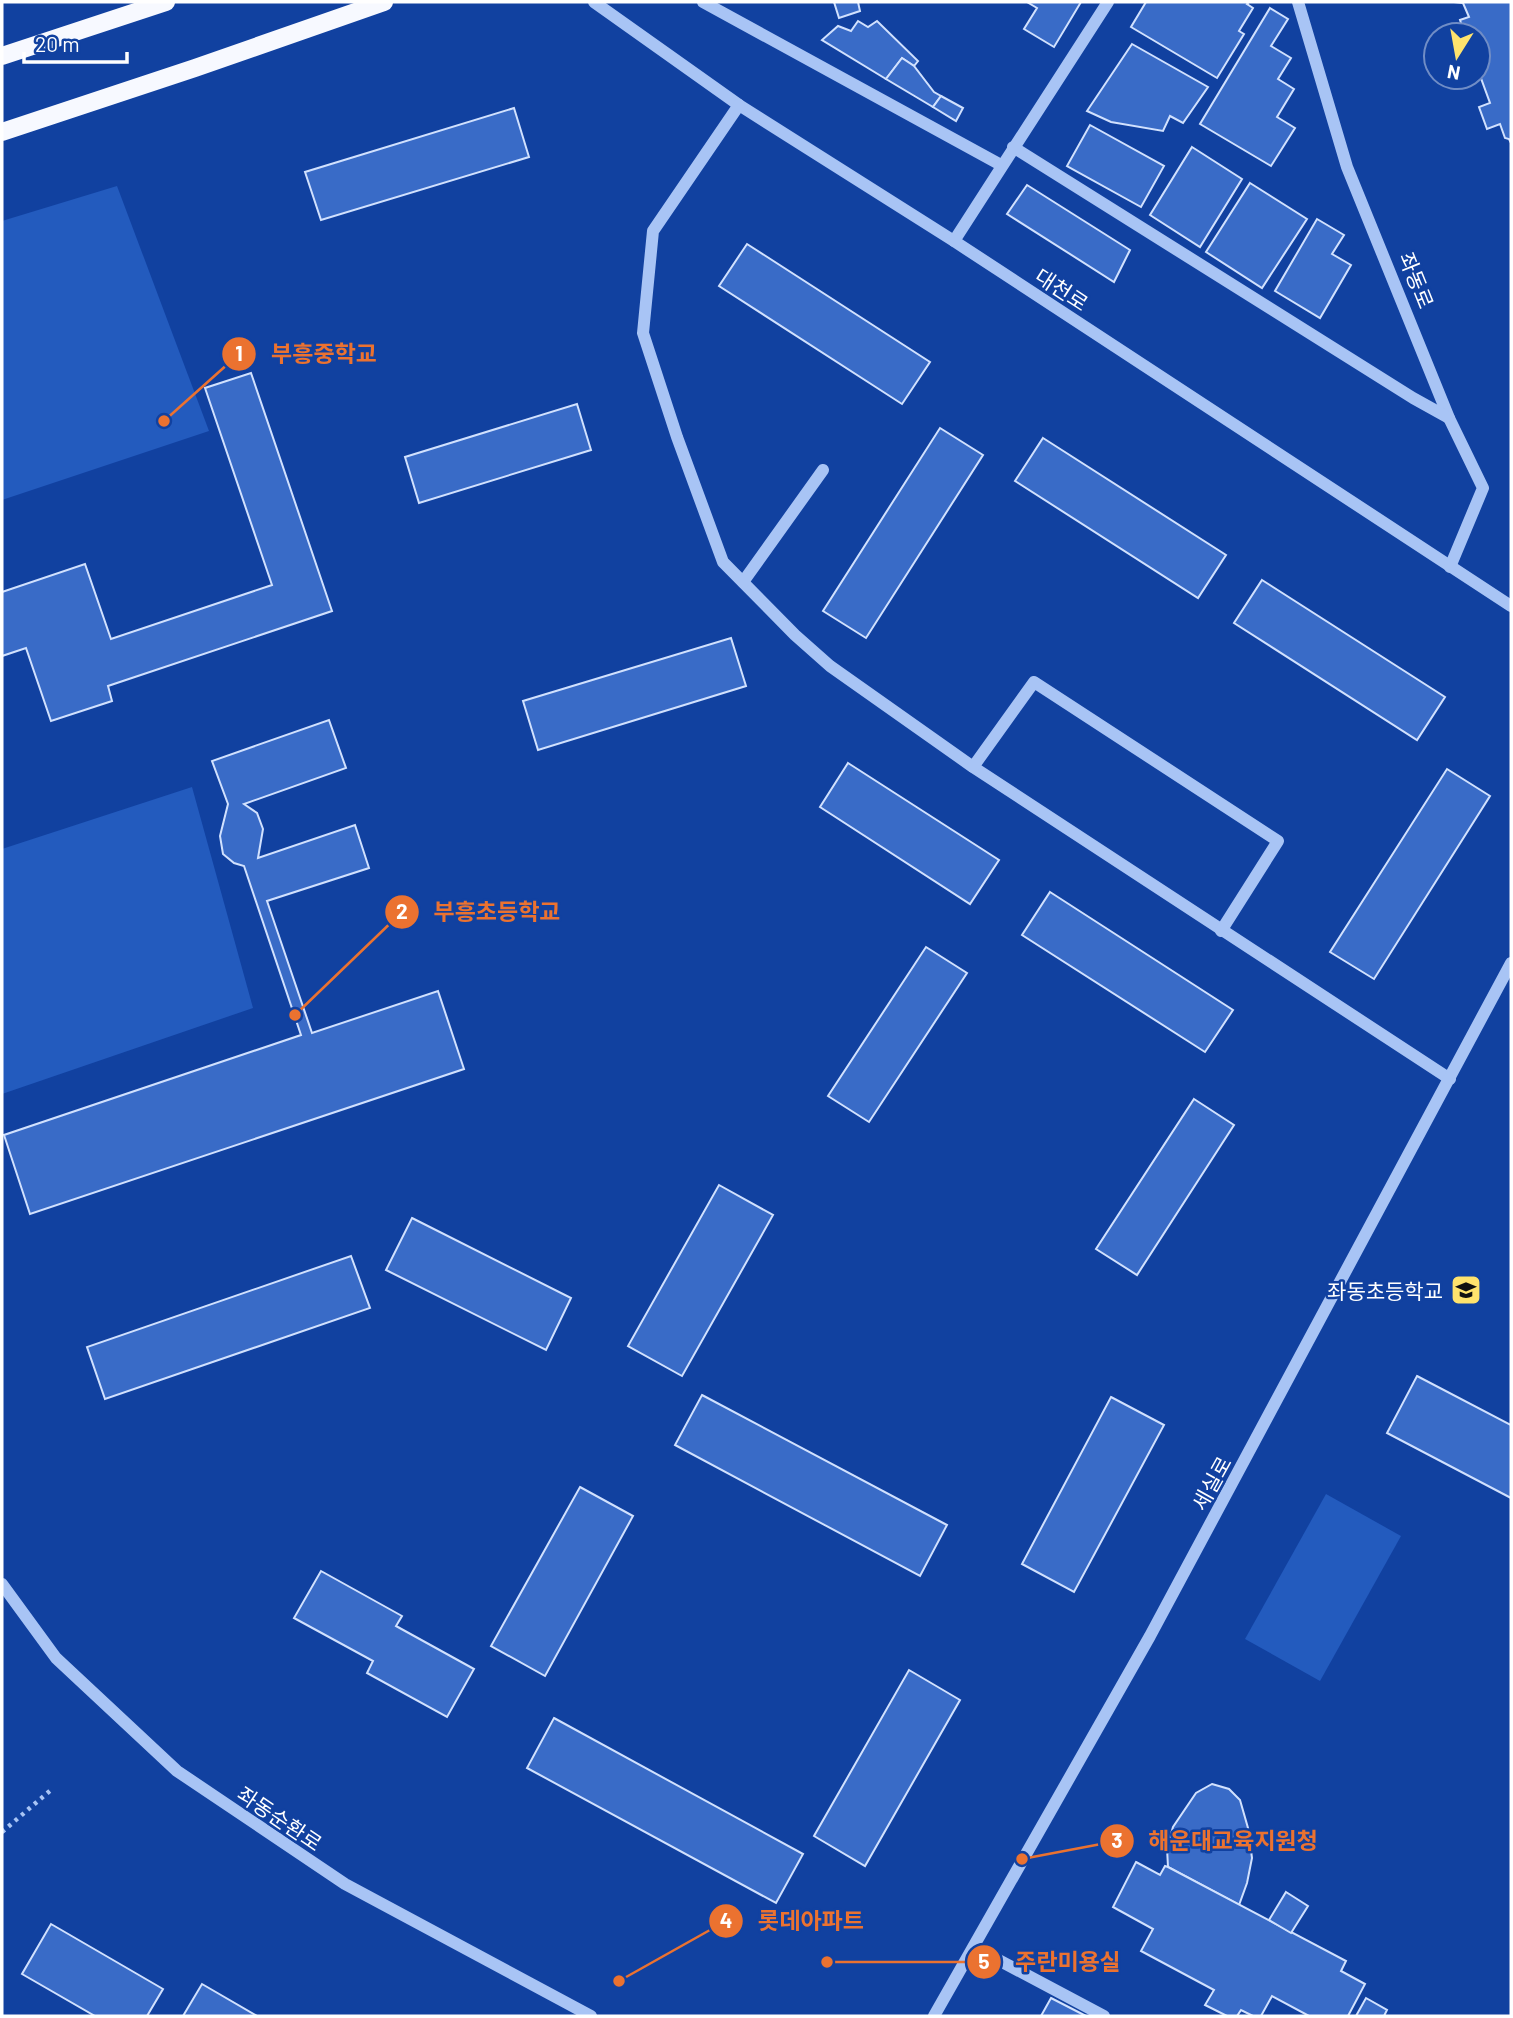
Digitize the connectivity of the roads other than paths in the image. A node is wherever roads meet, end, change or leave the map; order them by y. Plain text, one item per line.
1 (166, 2) edge
2 (383, 2) edge
3 (594, 2) edge
4 (703, 2) edge
5 (1108, 2) edge
6 (1298, 2) edge
7 (2, 56) edge
8 (739, 105) junction
9 (2, 132) edge
10 (1013, 147) junction
11 (1001, 165) junction
12 (954, 241) junction
13 (1449, 418) junction
14 (823, 470) dead end
15 (1450, 567) junction
16 (743, 582) junction
17 (1511, 606) edge
18 (973, 767) junction
19 (1221, 931) junction
20 (1511, 963) edge
21 (1450, 1079) junction
22 (2, 1584) edge
23 (974, 1947) junction
24 (591, 2016) edge
25 (934, 2016) edge
26 (1104, 2016) edge

1 - 7 main road
2 - 9 main road
3 - 8 street, 대천로
4 - 11 street
5 - 10 street
6 - 13 street, 좌동로
8 - 12 street, 대천로
8 - 16 street
10 - 11 street
10 - 13 street
11 - 12 street
12 - 15 street, 대천로
13 - 15 street, 좌동로
14 - 16 street
15 - 17 street, 대천로
16 - 18 street
18 - 19 street
18 - 19 street
19 - 21 street
20 - 21 street, 세실로
21 - 23 street, 세실로
22 - 24 street, 좌동순환로
23 - 25 street, 세실로
23 - 26 street

